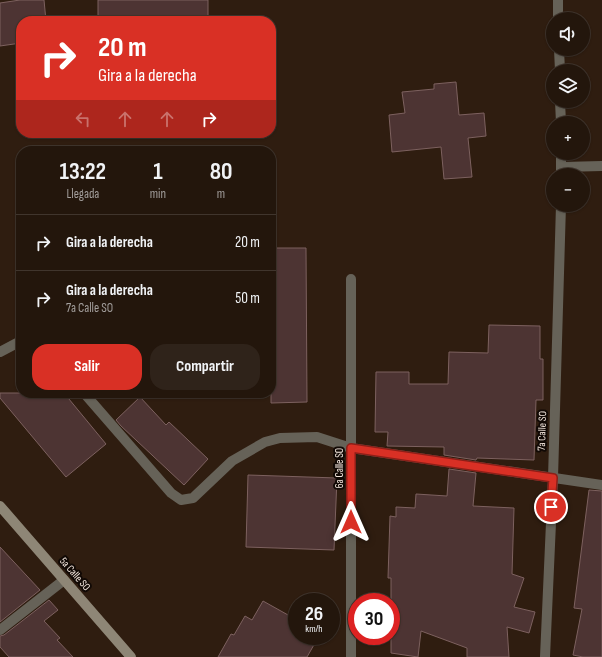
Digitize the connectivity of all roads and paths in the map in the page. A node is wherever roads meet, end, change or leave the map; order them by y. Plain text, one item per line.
1 (558, 0) edge
2 (558, 12) edge
3 (602, 166) edge
4 (586, 168) edge
5 (561, 212) edge
6 (351, 279) dead end
7 (16, 344) edge
8 (0, 352) edge
9 (88, 398) edge
10 (351, 448) junction
11 (553, 478) junction
12 (602, 485) edge
13 (0, 506) edge
14 (64, 580) junction
15 (0, 630) edge
16 (131, 657) edge
17 (351, 657) edge
18 (545, 657) edge

1 - 2 street
3 - 4 street
5 - 11 street, 7a Calle SO
6 - 10 street, 6a Calle SO
7 - 8 street
9 - 10 street
10 - 11 street
10 - 17 street, 6a Calle SO
11 - 12 street
11 - 18 street, 7a Calle SO
13 - 14 street, 5a Calle SO
14 - 15 street
14 - 16 street, 5a Calle SO

